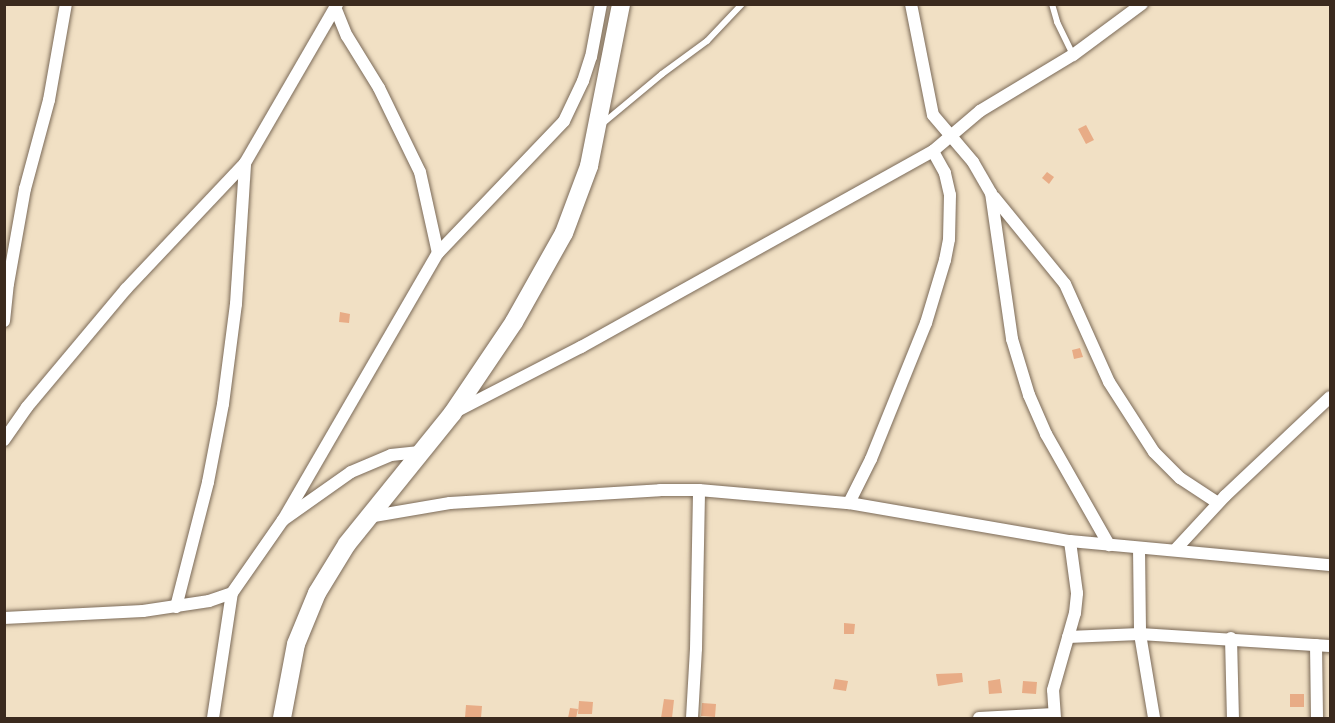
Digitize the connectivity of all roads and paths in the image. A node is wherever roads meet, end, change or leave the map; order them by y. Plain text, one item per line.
1 (66, 4) edge
2 (601, 4) edge
3 (621, 4) edge
4 (742, 4) edge
5 (911, 4) edge
6 (1052, 4) edge
7 (1142, 4) edge
8 (336, 6) edge
9 (1073, 55) junction
10 (598, 128) junction
11 (951, 136) junction
12 (933, 151) junction
13 (245, 163) junction
14 (990, 193) junction
15 (438, 253) junction
16 (4, 321) edge
17 (1330, 397) edge
18 (452, 414) junction
19 (4, 440) edge
20 (422, 452) junction
21 (699, 490) junction
22 (849, 503) junction
23 (1218, 503) junction
24 (368, 517) junction
25 (283, 520) junction
26 (1070, 541) junction
27 (1109, 545) junction
28 (1139, 548) junction
29 (1175, 550) junction
30 (1330, 565) edge
31 (232, 593) junction
32 (176, 607) junction
33 (4, 618) edge
34 (1140, 634) junction
35 (1068, 637) junction
36 (1231, 638) junction
37 (1316, 645) junction
38 (1330, 646) edge
39 (1055, 716) edge
40 (213, 718) edge
41 (282, 718) edge
42 (692, 718) edge
43 (979, 718) edge
44 (1154, 718) edge
45 (1233, 718) edge
46 (1317, 718) edge

1 - 16 street
2 - 15 street
3 - 10 main road
4 - 10 lane
5 - 11 street
6 - 9 lane
7 - 9 street
8 - 13 street
8 - 15 street
9 - 11 street
10 - 18 main road
11 - 12 street
11 - 14 street
12 - 18 street
12 - 22 street
13 - 19 street
13 - 32 street
14 - 23 street
14 - 27 street
15 - 25 street
17 - 23 street
18 - 20 main road
20 - 24 main road
20 - 25 street
21 - 22 street
21 - 24 street
21 - 42 street
22 - 26 street
23 - 29 street
24 - 41 main road
25 - 31 street
26 - 27 street
26 - 35 street
27 - 28 street
28 - 29 street
28 - 34 street
29 - 30 street
31 - 32 street
31 - 40 street
32 - 33 street
34 - 35 street
34 - 36 street
34 - 44 street
35 - 39 street
36 - 37 street
36 - 45 street
37 - 38 street
37 - 46 street
39 - 43 street

